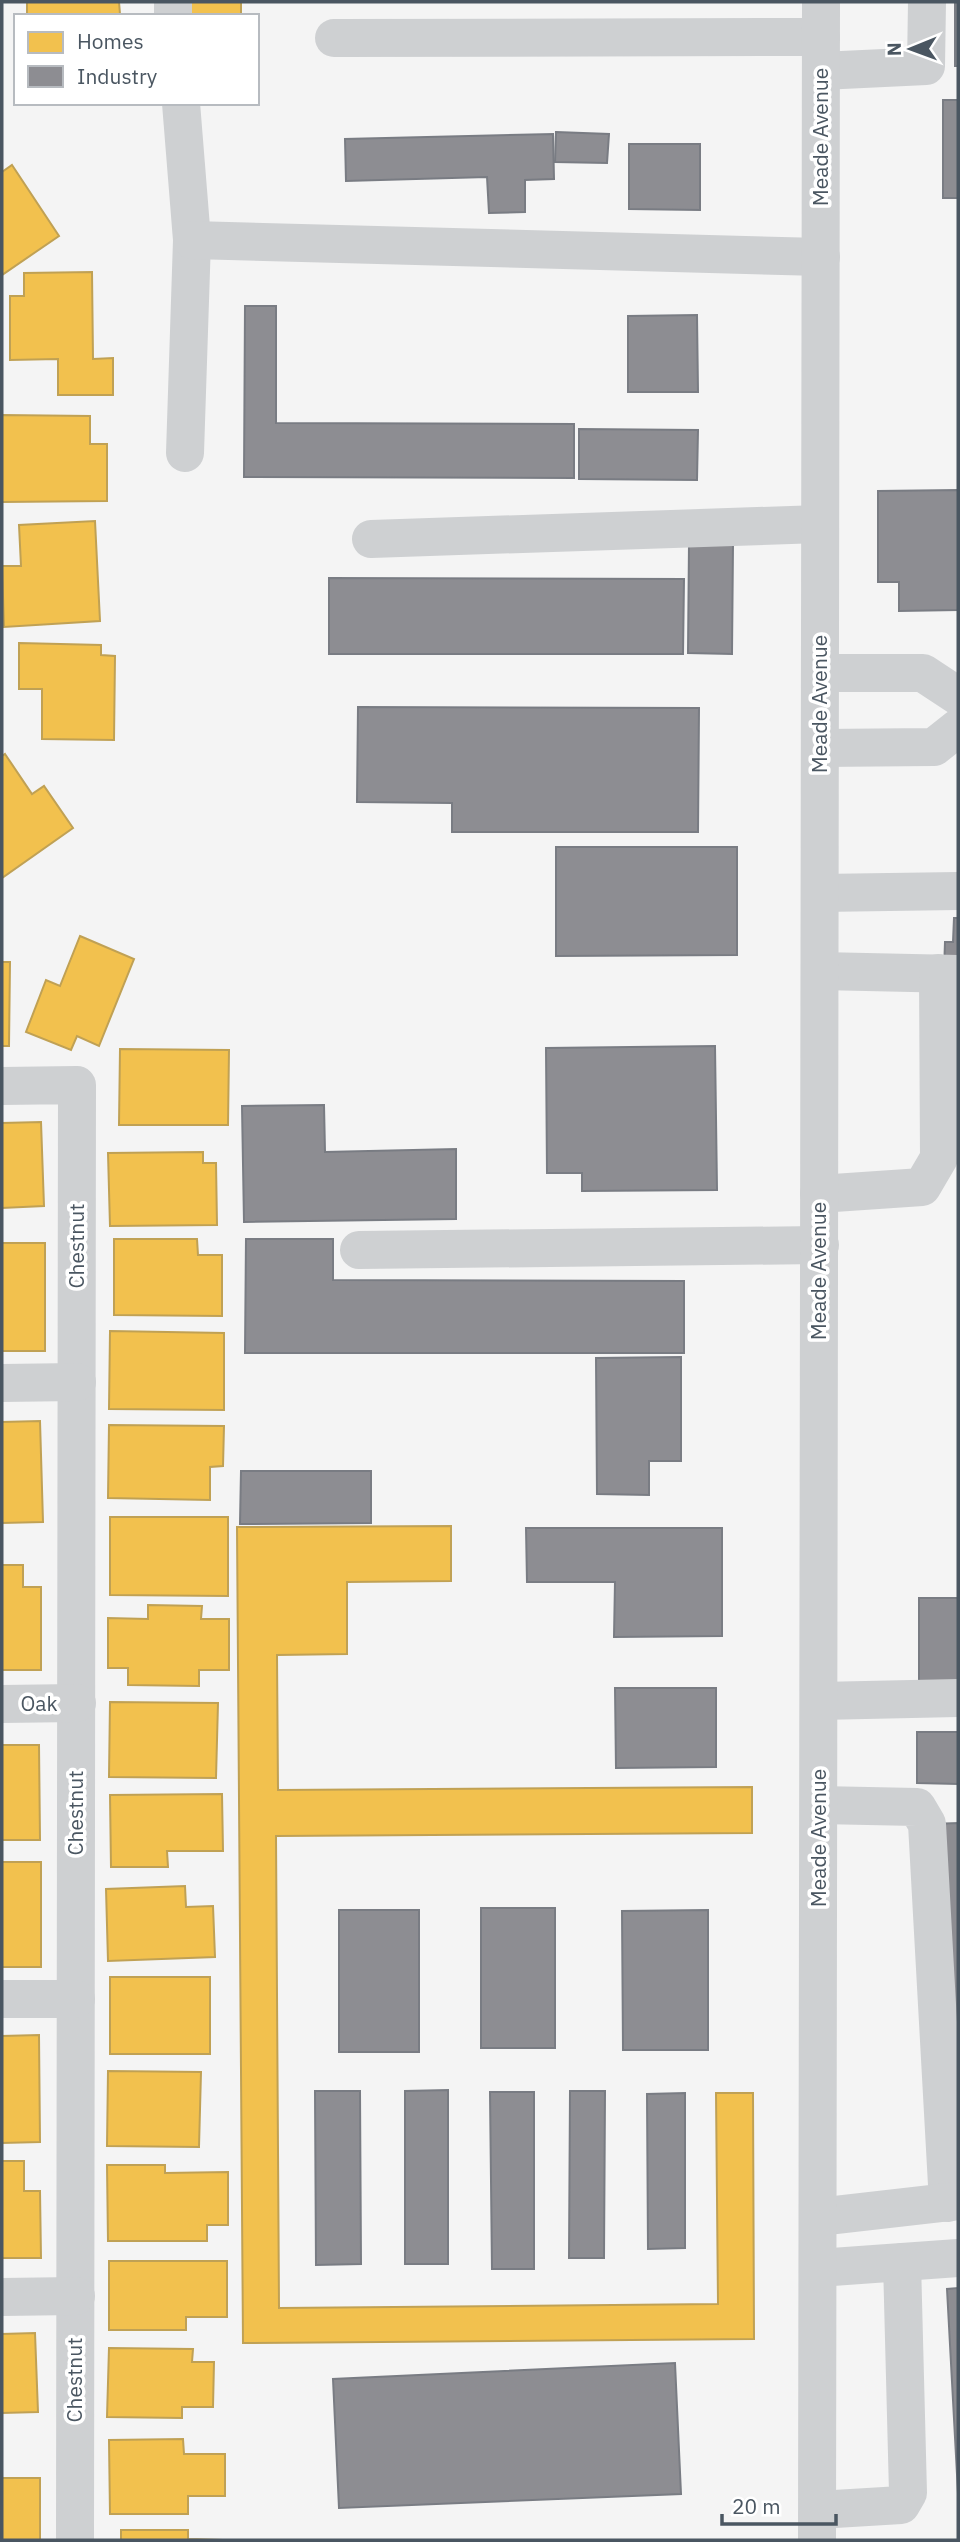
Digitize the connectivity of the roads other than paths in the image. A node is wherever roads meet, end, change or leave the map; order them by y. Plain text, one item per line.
1 (927, 2) edge
2 (821, 36) edge
3 (334, 38) dead end
4 (181, 105) edge
5 (192, 240) junction
6 (821, 257) junction
7 (185, 453) dead end
8 (820, 524) junction
9 (371, 539) dead end
10 (821, 673) junction
11 (958, 695) edge
12 (958, 728) edge
13 (820, 748) junction
14 (958, 891) edge
15 (820, 893) junction
16 (820, 971) junction
17 (948, 974) edge
18 (2, 1086) edge
19 (820, 1194) junction
20 (820, 1245) junction
21 (359, 1250) dead end
22 (77, 1382) junction
23 (2, 1383) edge
24 (958, 1698) edge
25 (819, 1701) junction
26 (77, 1703) junction
27 (2, 1704) edge
28 (819, 1805) junction
29 (2, 1999) edge
30 (76, 1999) junction
31 (953, 2202) edge
32 (818, 2217) junction
33 (958, 2258) edge
34 (902, 2262) junction
35 (818, 2268) junction
36 (76, 2296) junction
37 (2, 2297) edge
38 (818, 2525) edge
39 (75, 2540) edge

1 - 2 street
2 - 3 street
2 - 6 street, Meade Avenue
4 - 5 street
5 - 6 street
5 - 7 street
6 - 8 street, Meade Avenue
8 - 9 street
8 - 10 street, Meade Avenue
10 - 11 street
10 - 13 street, Meade Avenue
12 - 13 street
13 - 15 street, Meade Avenue
14 - 15 street
15 - 16 street, Meade Avenue
16 - 17 street
16 - 19 street, Meade Avenue
17 - 19 street
18 - 22 street, Chestnut
19 - 20 street, Meade Avenue
20 - 21 street
20 - 25 street, Meade Avenue
22 - 23 street
22 - 26 street, Chestnut
24 - 25 street
25 - 28 street, Meade Avenue
26 - 27 street, Oak
26 - 30 street, Chestnut
28 - 31 street
28 - 32 street, Meade Avenue
29 - 30 street
30 - 36 street, Chestnut
31 - 32 street
32 - 35 street, Meade Avenue
33 - 34 street
34 - 35 street
34 - 38 street
35 - 38 street, Meade Avenue
36 - 37 street
36 - 39 street, Chestnut

